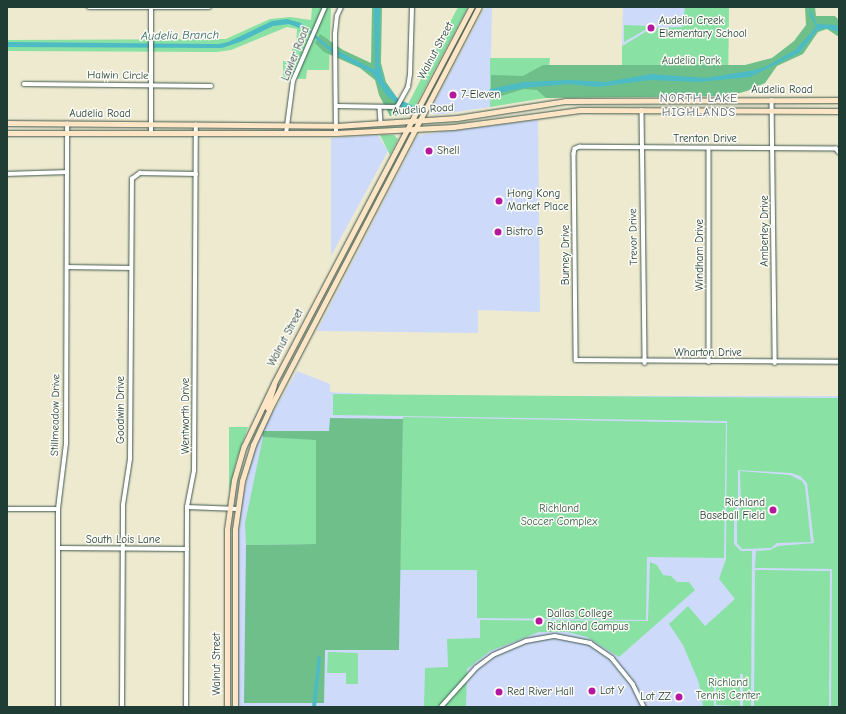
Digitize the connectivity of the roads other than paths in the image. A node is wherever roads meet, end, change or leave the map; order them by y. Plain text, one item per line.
1 (89, 7) edge
2 (151, 7) edge
3 (209, 7) edge
4 (325, 7) edge
5 (341, 7) edge
6 (412, 7) edge
7 (471, 7) edge
8 (479, 7) edge
9 (24, 84) dead end
10 (151, 86) junction
11 (212, 86) dead end
12 (642, 100) junction
13 (731, 100) junction
14 (739, 100) junction
15 (772, 100) junction
16 (839, 100) edge
17 (336, 105) junction
18 (533, 106) junction
19 (380, 108) junction
20 (642, 110) junction
21 (732, 110) junction
22 (739, 110) junction
23 (772, 110) junction
24 (839, 110) edge
25 (534, 115) junction
26 (419, 121) junction
27 (411, 122) junction
28 (7, 123) edge
29 (381, 123) junction
30 (67, 124) junction
31 (151, 124) junction
32 (196, 125) junction
33 (288, 126) junction
34 (336, 126) junction
35 (414, 130) junction
36 (406, 131) junction
37 (7, 133) edge
38 (67, 133) junction
39 (151, 133) junction
40 (336, 133) junction
41 (196, 134) junction
42 (286, 134) junction
43 (643, 148) junction
44 (709, 148) junction
45 (575, 149) joint
46 (772, 149) junction
47 (839, 153) edge
48 (67, 172) junction
49 (7, 174) edge
50 (196, 174) junction
51 (342, 253) junction
52 (349, 257) junction
53 (67, 267) junction
54 (131, 268) junction
55 (307, 321) junction
56 (314, 325) junction
57 (576, 360) joint
58 (709, 362) junction
59 (839, 362) edge
60 (644, 363) junction
61 (775, 363) junction
62 (274, 383) junction
63 (269, 410) junction
64 (187, 507) junction
65 (229, 507) junction
66 (7, 509) edge
67 (58, 509) junction
68 (238, 509) junction
69 (58, 548) junction
70 (123, 548) junction
71 (187, 549) junction
72 (58, 707) edge
73 (122, 707) edge
74 (186, 707) edge
75 (227, 707) edge
76 (235, 707) edge
77 (441, 707) edge
78 (644, 707) edge

1 - 2 street
2 - 3 street
2 - 10 street
4 - 33 street, Lawler Road
5 - 17 street
6 - 19 street
7 - 27 main road, Walnut Street
8 - 26 main road, Walnut Street
9 - 10 street, Halwin Circle
10 - 11 street, Halwin Circle
10 - 31 street
12 - 13 main road, Audelia Road
12 - 18 main road, Audelia Road
12 - 20 main road
13 - 14 main road, Audelia Road
13 - 21 main road
14 - 15 main road, Audelia Road
14 - 22 main road
15 - 16 main road, Audelia Road
15 - 23 street, Amberley Drive
17 - 19 street
17 - 34 street
18 - 25 main road
18 - 26 main road, Audelia Road
19 - 29 street
20 - 21 main road, Audelia Road
20 - 25 main road, Audelia Road
20 - 43 street, Trevor Drive
21 - 22 main road, Audelia Road
22 - 23 main road, Audelia Road
23 - 24 main road, Audelia Road
23 - 46 street, Amberley Drive
25 - 35 main road, Audelia Road
26 - 27 main road, Audelia Road
26 - 35 main road, Walnut Street
27 - 29 main road, Audelia Road
27 - 36 main road, Walnut Street
28 - 30 main road, Audelia Road
29 - 34 main road, Audelia Road
30 - 31 main road, Audelia Road
30 - 38 street, Stillmeadow Drive
31 - 32 main road, Audelia Road
31 - 39 street
32 - 33 main road, Audelia Road
32 - 41 street, Wentworth Drive
33 - 34 main road, Audelia Road
33 - 42 street, Lawler Road
34 - 40 street
35 - 36 main road, Audelia Road
35 - 52 main road, Walnut Street
36 - 40 main road, Audelia Road
36 - 51 main road, Walnut Street
37 - 38 main road, Audelia Road
38 - 39 main road, Audelia Road
38 - 48 street, Stillmeadow Drive
39 - 41 main road, Audelia Road
40 - 42 main road, Audelia Road
41 - 42 main road, Audelia Road
41 - 50 street, Wentworth Drive
43 - 44 street, Trenton Drive
43 - 45 street, Trenton Drive
43 - 60 street, Trevor Drive
44 - 46 street, Trenton Drive
44 - 58 street, Windham Drive
45 - 57 street, Burney Drive
46 - 47 street, Trenton Drive
46 - 61 street, Amberley Drive
48 - 49 street
48 - 53 street, Stillmeadow Drive
50 - 54 street, Goodwin Drive
50 - 64 street, Wentworth Drive
51 - 52 main road
51 - 55 main road, Walnut Street
52 - 56 main road, Walnut Street
53 - 54 street
53 - 67 street, Stillmeadow Drive
54 - 70 street, Goodwin Drive
55 - 56 main road
55 - 62 main road, Walnut Street
56 - 63 main road, Walnut Street
57 - 60 street, Wharton Drive
58 - 60 street, Wharton Drive
58 - 61 street, Wharton Drive
59 - 61 street, Wharton Drive
62 - 63 main road
62 - 65 main road, Walnut Street
63 - 68 main road, Walnut Street
64 - 65 street
64 - 71 street, Wentworth Drive
65 - 68 street
65 - 75 main road, Walnut Street
66 - 67 street
67 - 69 street, Stillmeadow Drive
68 - 76 main road, Walnut Street
69 - 70 street, South Lois Lane
69 - 72 street, Stillmeadow Drive
70 - 71 street, South Lois Lane
70 - 73 street, Goodwin Drive
71 - 74 street, Wentworth Drive
77 - 78 street

